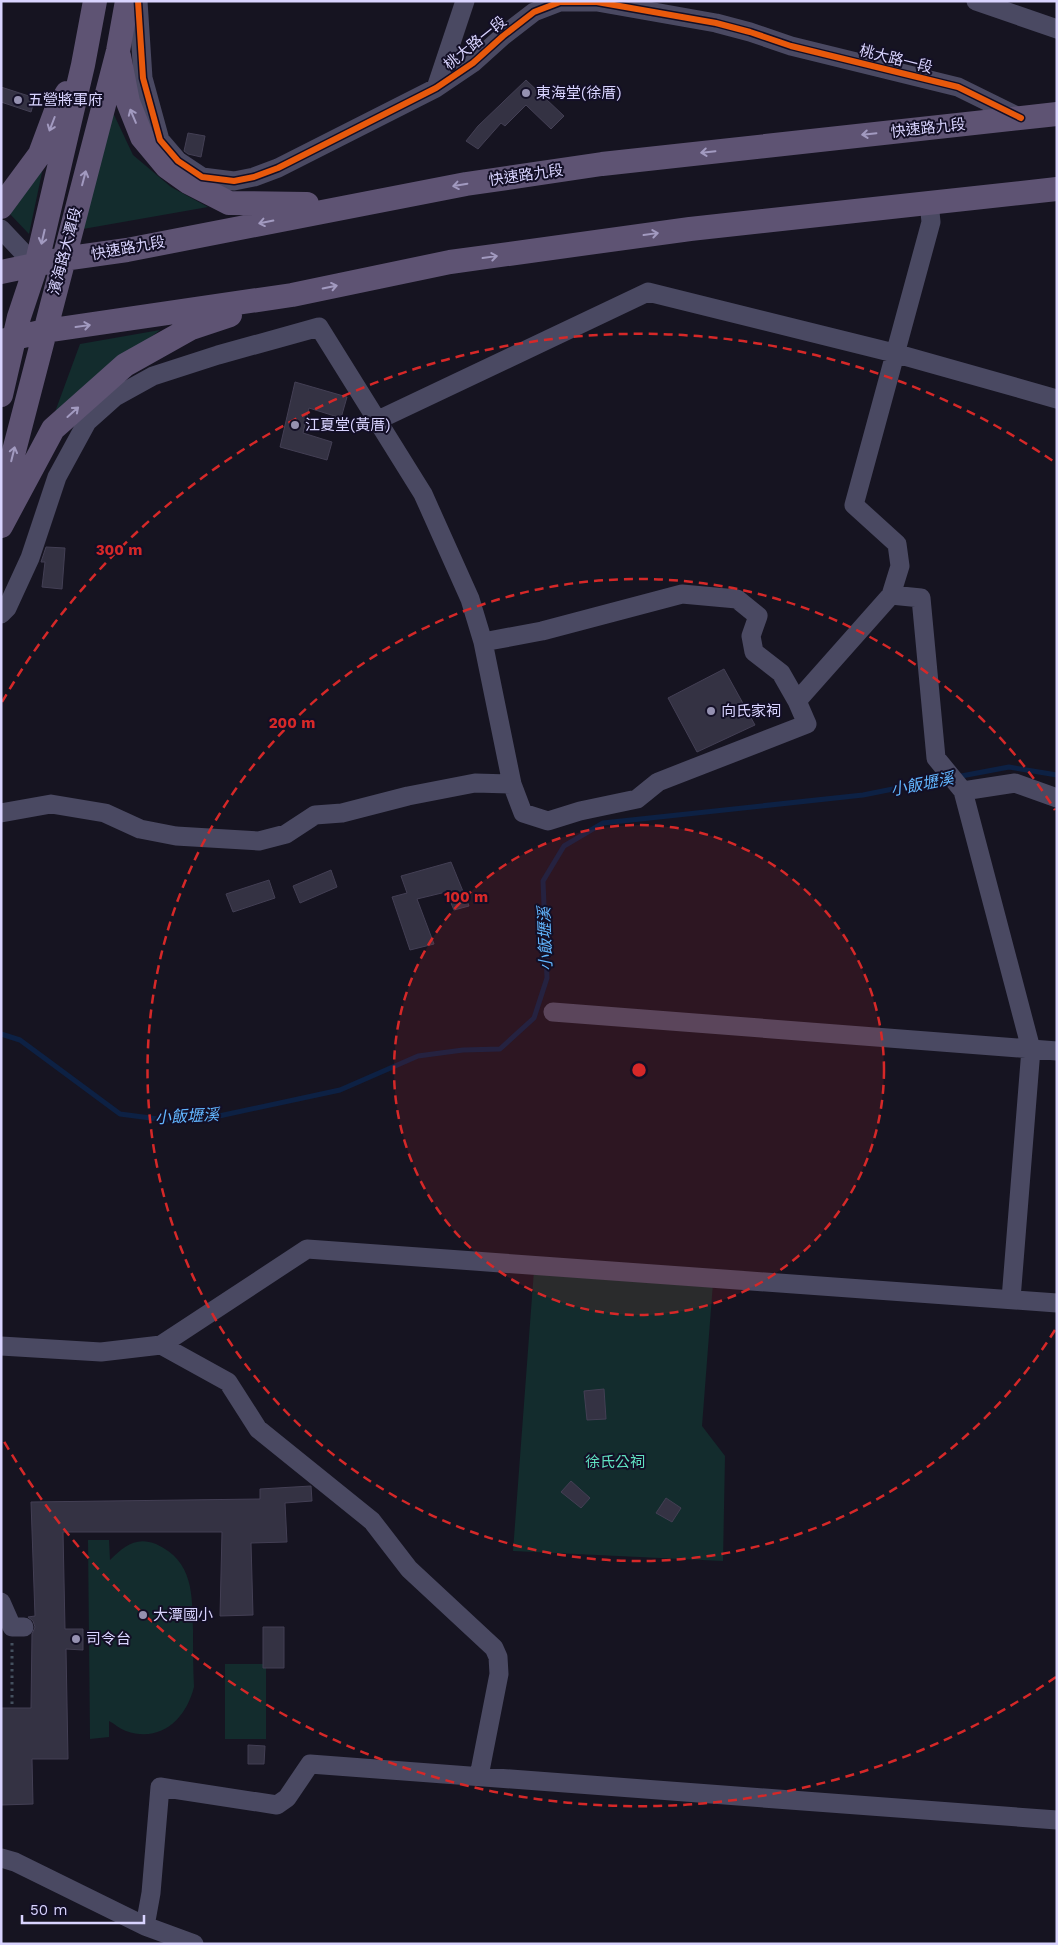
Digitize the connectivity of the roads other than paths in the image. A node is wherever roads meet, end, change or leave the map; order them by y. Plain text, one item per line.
1 (95, 1) edge
2 (126, 1) edge
3 (138, 1) edge
4 (466, 1) edge
5 (976, 1) edge
6 (597, 2) edge
7 (1057, 29) edge
8 (118, 51) junction
9 (83, 65) junction
10 (436, 88) junction
11 (1057, 114) edge
12 (1021, 118) junction
13 (1057, 189) edge
14 (929, 202) junction
15 (354, 205) junction
16 (1, 207) edge
17 (1, 229) edge
18 (63, 258) junction
19 (36, 266) junction
20 (1, 272) edge
21 (292, 295) junction
22 (45, 331) junction
23 (8, 340) edge
24 (894, 353) junction
25 (1, 395) edge
26 (1057, 399) edge
27 (376, 421) junction
28 (1, 501) edge
29 (1, 526) edge
30 (891, 595) junction
31 (1, 614) edge
32 (483, 642) junction
33 (797, 701) junction
34 (512, 784) junction
35 (963, 791) junction
36 (1057, 798) edge
37 (1, 813) edge
38 (553, 1012) dead end
39 (1031, 1049) junction
40 (1057, 1051) edge
41 (1011, 1299) junction
42 (1057, 1303) edge
43 (161, 1345) junction
44 (1, 1346) edge
45 (1, 1602) edge
46 (18, 1627) road end
47 (479, 1776) junction
48 (1057, 1820) edge
49 (1, 1858) edge
50 (144, 1926) junction
51 (194, 1944) edge

1 - 9 main road, 濱海路大潭段
2 - 8 main road, 濱海路大潭段
3 - 10 street, 桃大路一段
4 - 10 street
5 - 7 street
6 - 10 street, 桃大路一段
6 - 12 street, 桃大路一段
15 -> 8 main road
18 -> 8 main road, 濱海路大潭段
9 -> 16 main road
9 -> 19 main road, 濱海路大潭段
11 - 12 main road, 快速路九段
12 -> 15 main road, 快速路九段
13 - 14 main road
21 -> 14 main road
14 - 24 street
15 -> 18 main road, 快速路九段
17 - 19 street
18 - 19 main road, 快速路九段
18 - 22 main road, 濱海路大潭段
19 - 20 main road, 快速路九段
19 - 23 main road, 濱海路大潭段
22 -> 21 main road
29 -> 21 main road
22 - 23 main road
28 -> 22 main road, 濱海路大潭段
23 - 25 main road, 濱海路大潭段
24 - 26 street
24 - 27 street
24 - 30 street
27 - 31 street
27 - 32 street
30 - 33 street
30 - 35 street
32 - 33 street
32 - 34 street
33 - 34 street
34 - 37 street
35 - 36 street
35 - 39 street
38 - 39 street
39 - 40 street
39 - 41 street
41 - 42 street
41 - 43 street
43 - 44 street
43 - 47 street
45 - 46 street
47 - 48 street
47 - 50 street
49 - 50 street
50 - 51 street

